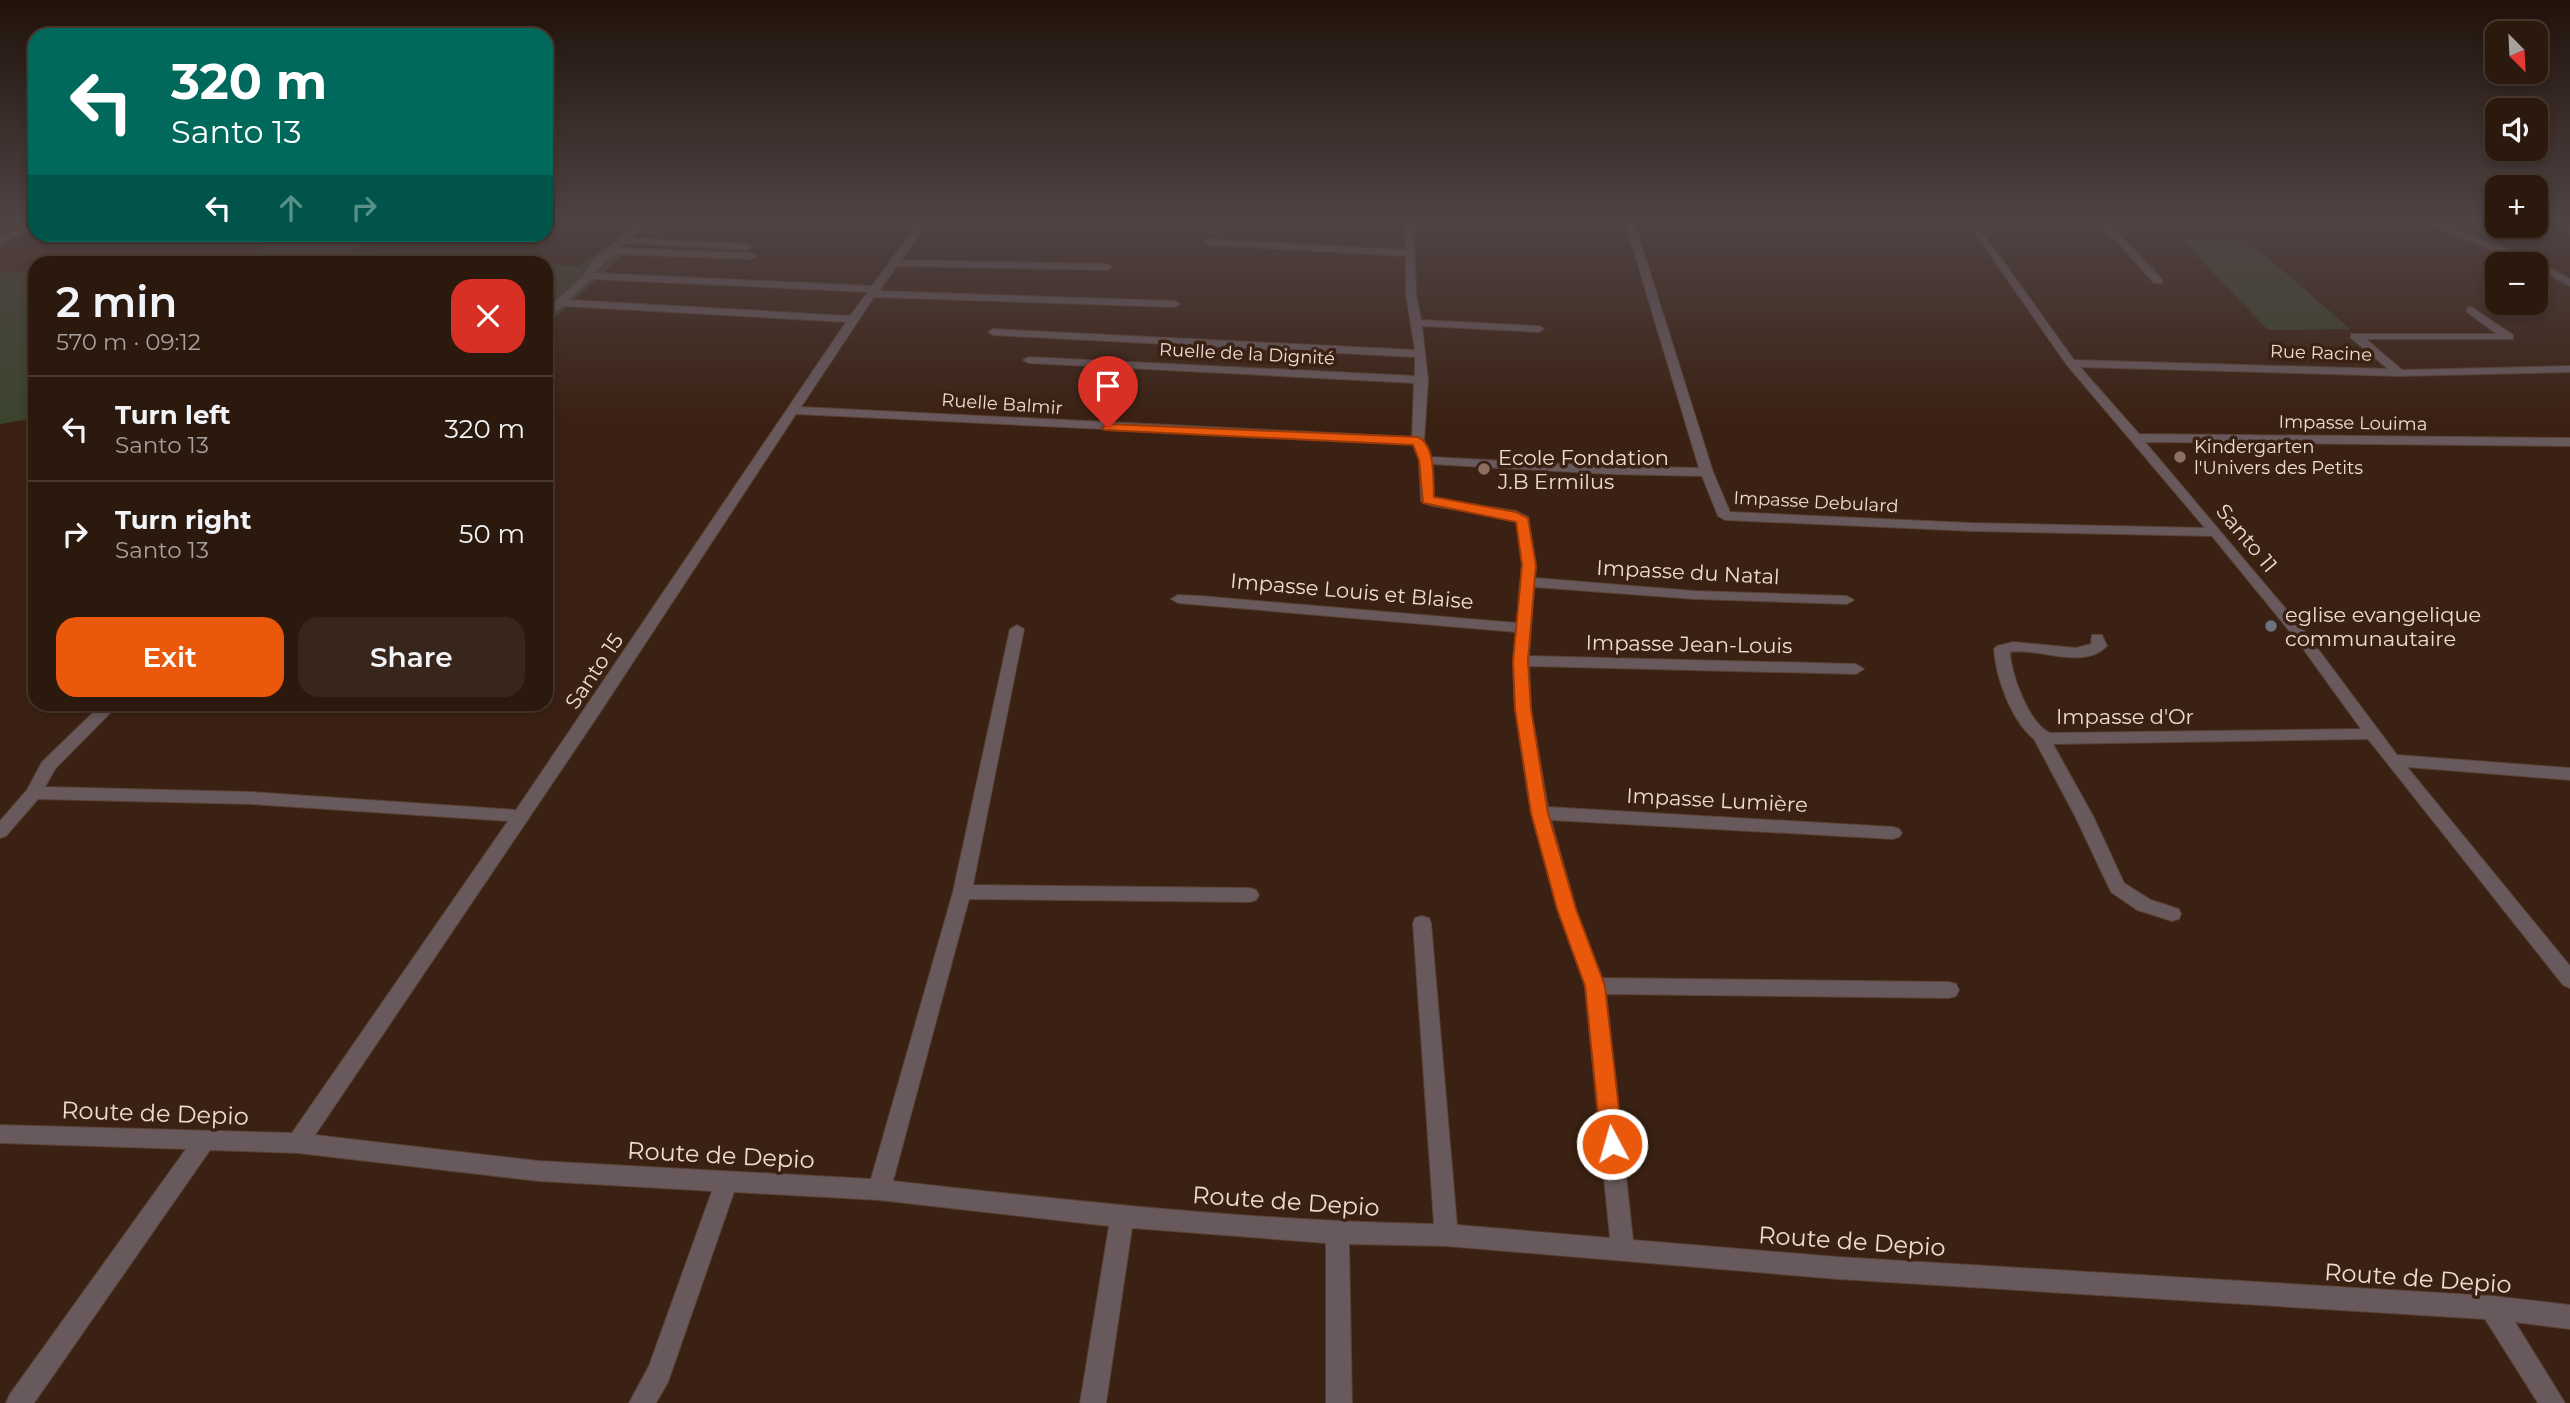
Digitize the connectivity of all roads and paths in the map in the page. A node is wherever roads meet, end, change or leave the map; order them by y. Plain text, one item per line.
1 (576, 287) edge
2 (792, 287) edge
3 (876, 287) edge
4 (1411, 287) edge
5 (1650, 287) edge
6 (2017, 287) edge
7 (873, 292) junction
8 (561, 303) junction
9 (1175, 304) dead end
10 (553, 310) edge
11 (2471, 310) dead end
12 (853, 318) junction
13 (1416, 323) junction
14 (1539, 329) dead end
15 (993, 332) dead end
16 (1421, 355) junction
17 (1029, 360) dead end
18 (2071, 363) junction
19 (2570, 369) edge
20 (2399, 373) junction
21 (1422, 380) junction
22 (793, 410) junction
23 (2136, 438) junction
24 (1418, 441) junction
25 (2570, 442) edge
26 (1425, 460) junction
27 (1707, 472) junction
28 (2216, 533) junction
29 (1526, 582) junction
30 (1178, 599) dead end
31 (1847, 600) dead end
32 (1523, 628) junction
33 (1017, 629) dead end
34 (2097, 638) dead end
35 (1521, 661) junction
36 (1856, 669) dead end
37 (104, 711) edge
38 (2372, 734) junction
39 (2041, 736) junction
40 (2392, 760) junction
41 (2570, 774) edge
42 (34, 793) junction
43 (1540, 813) junction
44 (521, 816) junction
45 (0, 832) edge
46 (1892, 833) dead end
47 (962, 891) junction
48 (1250, 895) dead end
49 (2172, 914) dead end
50 (1422, 923) dead end
51 (2570, 980) edge
52 (1595, 986) junction
53 (1949, 990) dead end
54 (0, 1134) edge
55 (204, 1141) junction
56 (298, 1143) junction
57 (726, 1182) junction
58 (879, 1190) junction
59 (1122, 1217) junction
60 (1337, 1233) junction
61 (1446, 1236) junction
62 (1623, 1250) junction
63 (2491, 1308) junction
64 (2570, 1317) edge
65 (19, 1403) edge
66 (642, 1403) edge
67 (1093, 1403) edge
68 (1339, 1403) edge
69 (2552, 1403) edge

1 - 8 street
2 - 7 street
3 - 7 street, Santo 15
4 - 13 street
5 - 27 street, Impasse Debulard
6 - 18 street, Santo 11
7 - 9 street
7 - 12 street, Santo 15
8 - 10 street
8 - 12 street
11 - 20 street
12 - 22 street, Santo 15
13 - 14 street
13 - 16 street
15 - 16 street
16 - 21 street
17 - 21 street, Ruelle de la Dignité
18 - 20 street, Rue Racine
18 - 23 street, Santo 11
19 - 20 street, Rue Racine
21 - 24 street
22 - 24 street, Ruelle Balmir
22 - 44 street, Santo 15
23 - 25 street, Impasse Louima
23 - 28 street, Santo 11
24 - 26 street
26 - 27 street
26 - 29 street
27 - 28 street, Impasse Debulard
28 - 38 street, Santo 11
29 - 31 street, Impasse du Natal
29 - 32 street
30 - 32 street, Impasse Louis et Blaise
32 - 35 street
33 - 47 street
34 - 39 street, Impasse d'Or
35 - 36 street, Impasse Jean-Louis
35 - 43 street
37 - 42 street
38 - 39 street, Impasse d'Or
38 - 40 street, Santo 11
39 - 49 street
40 - 41 street
40 - 51 street, Santo 11
42 - 44 street
42 - 45 street
43 - 46 street, Impasse Lumière
43 - 52 street
44 - 56 street, Santo 15
47 - 48 street
47 - 58 street
50 - 61 street
52 - 53 street
52 - 62 street
54 - 55 street, Route de Depio
55 - 56 street, Route de Depio
55 - 65 street
56 - 57 street, Route de Depio
57 - 58 street, Route de Depio
57 - 66 street
58 - 59 street, Route de Depio
59 - 60 street, Route de Depio
59 - 67 street
60 - 61 street, Route de Depio
60 - 68 street
61 - 62 street, Route de Depio
62 - 63 street, Route de Depio
63 - 64 street, Route de Depio
63 - 69 street

